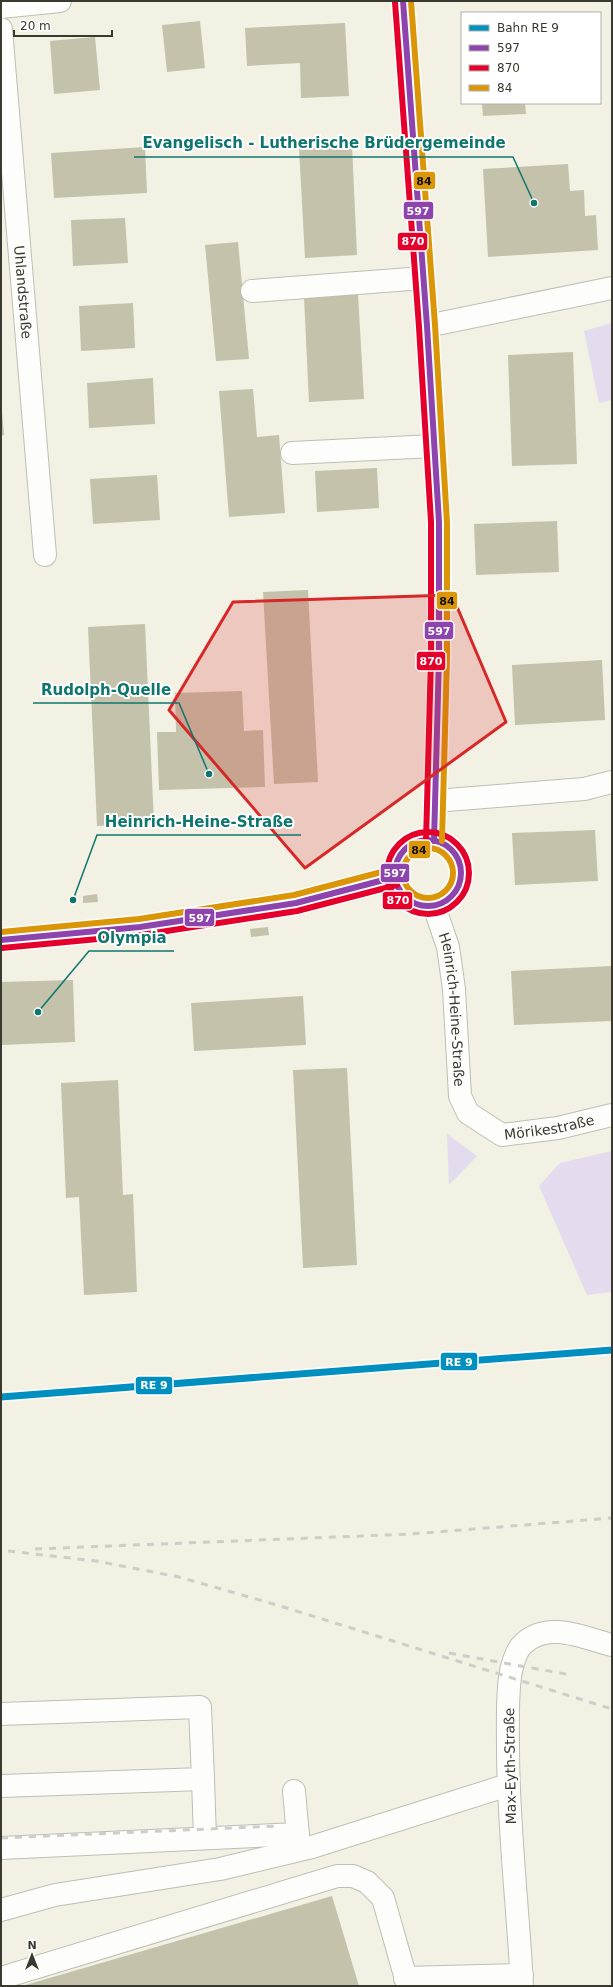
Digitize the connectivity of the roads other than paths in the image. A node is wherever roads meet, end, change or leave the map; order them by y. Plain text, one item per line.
1 (60, 1) edge
2 (403, 1) edge
3 (1, 7) edge
4 (1, 29) edge
5 (423, 278) junction
6 (612, 288) edge
7 (252, 291) dead end
8 (427, 326) junction
9 (434, 446) junction
10 (292, 453) dead end
11 (45, 555) dead end
12 (612, 782) edge
13 (435, 801) junction
14 (434, 841) junction
15 (396, 876) junction
16 (434, 906) junction
17 (1, 940) edge
18 (468, 1113) joint
19 (612, 1115) edge
20 (612, 1645) edge
21 (1, 1714) edge
22 (203, 1779) junction
23 (508, 1785) junction
24 (1, 1786) edge
25 (294, 1791) dead end
26 (205, 1838) junction
27 (298, 1842) junction
28 (1, 1848) edge
29 (1, 1910) edge
30 (1, 1978) edge
31 (522, 1980) edge
32 (406, 1982) edge

1 - 3 street
2 - 5 street
4 - 11 street, Uhlandstraße
5 - 7 street
5 - 8 street
6 - 8 street
8 - 9 street
9 - 10 street
9 - 13 street
12 - 13 street
13 - 14 street
14 - 15 street
14 - 16 street
15 - 16 street
15 - 17 street
16 - 18 street, Heinrich-Heine-Straße
18 - 19 street, Mörikestraße
20 - 23 street, Max-Eyth-Straße
21 - 22 street
22 - 24 street
22 - 26 street
23 - 27 street
23 - 31 street, Max-Eyth-Straße
25 - 27 street
26 - 27 street
26 - 28 street
27 - 29 street
30 - 32 street
31 - 32 street

